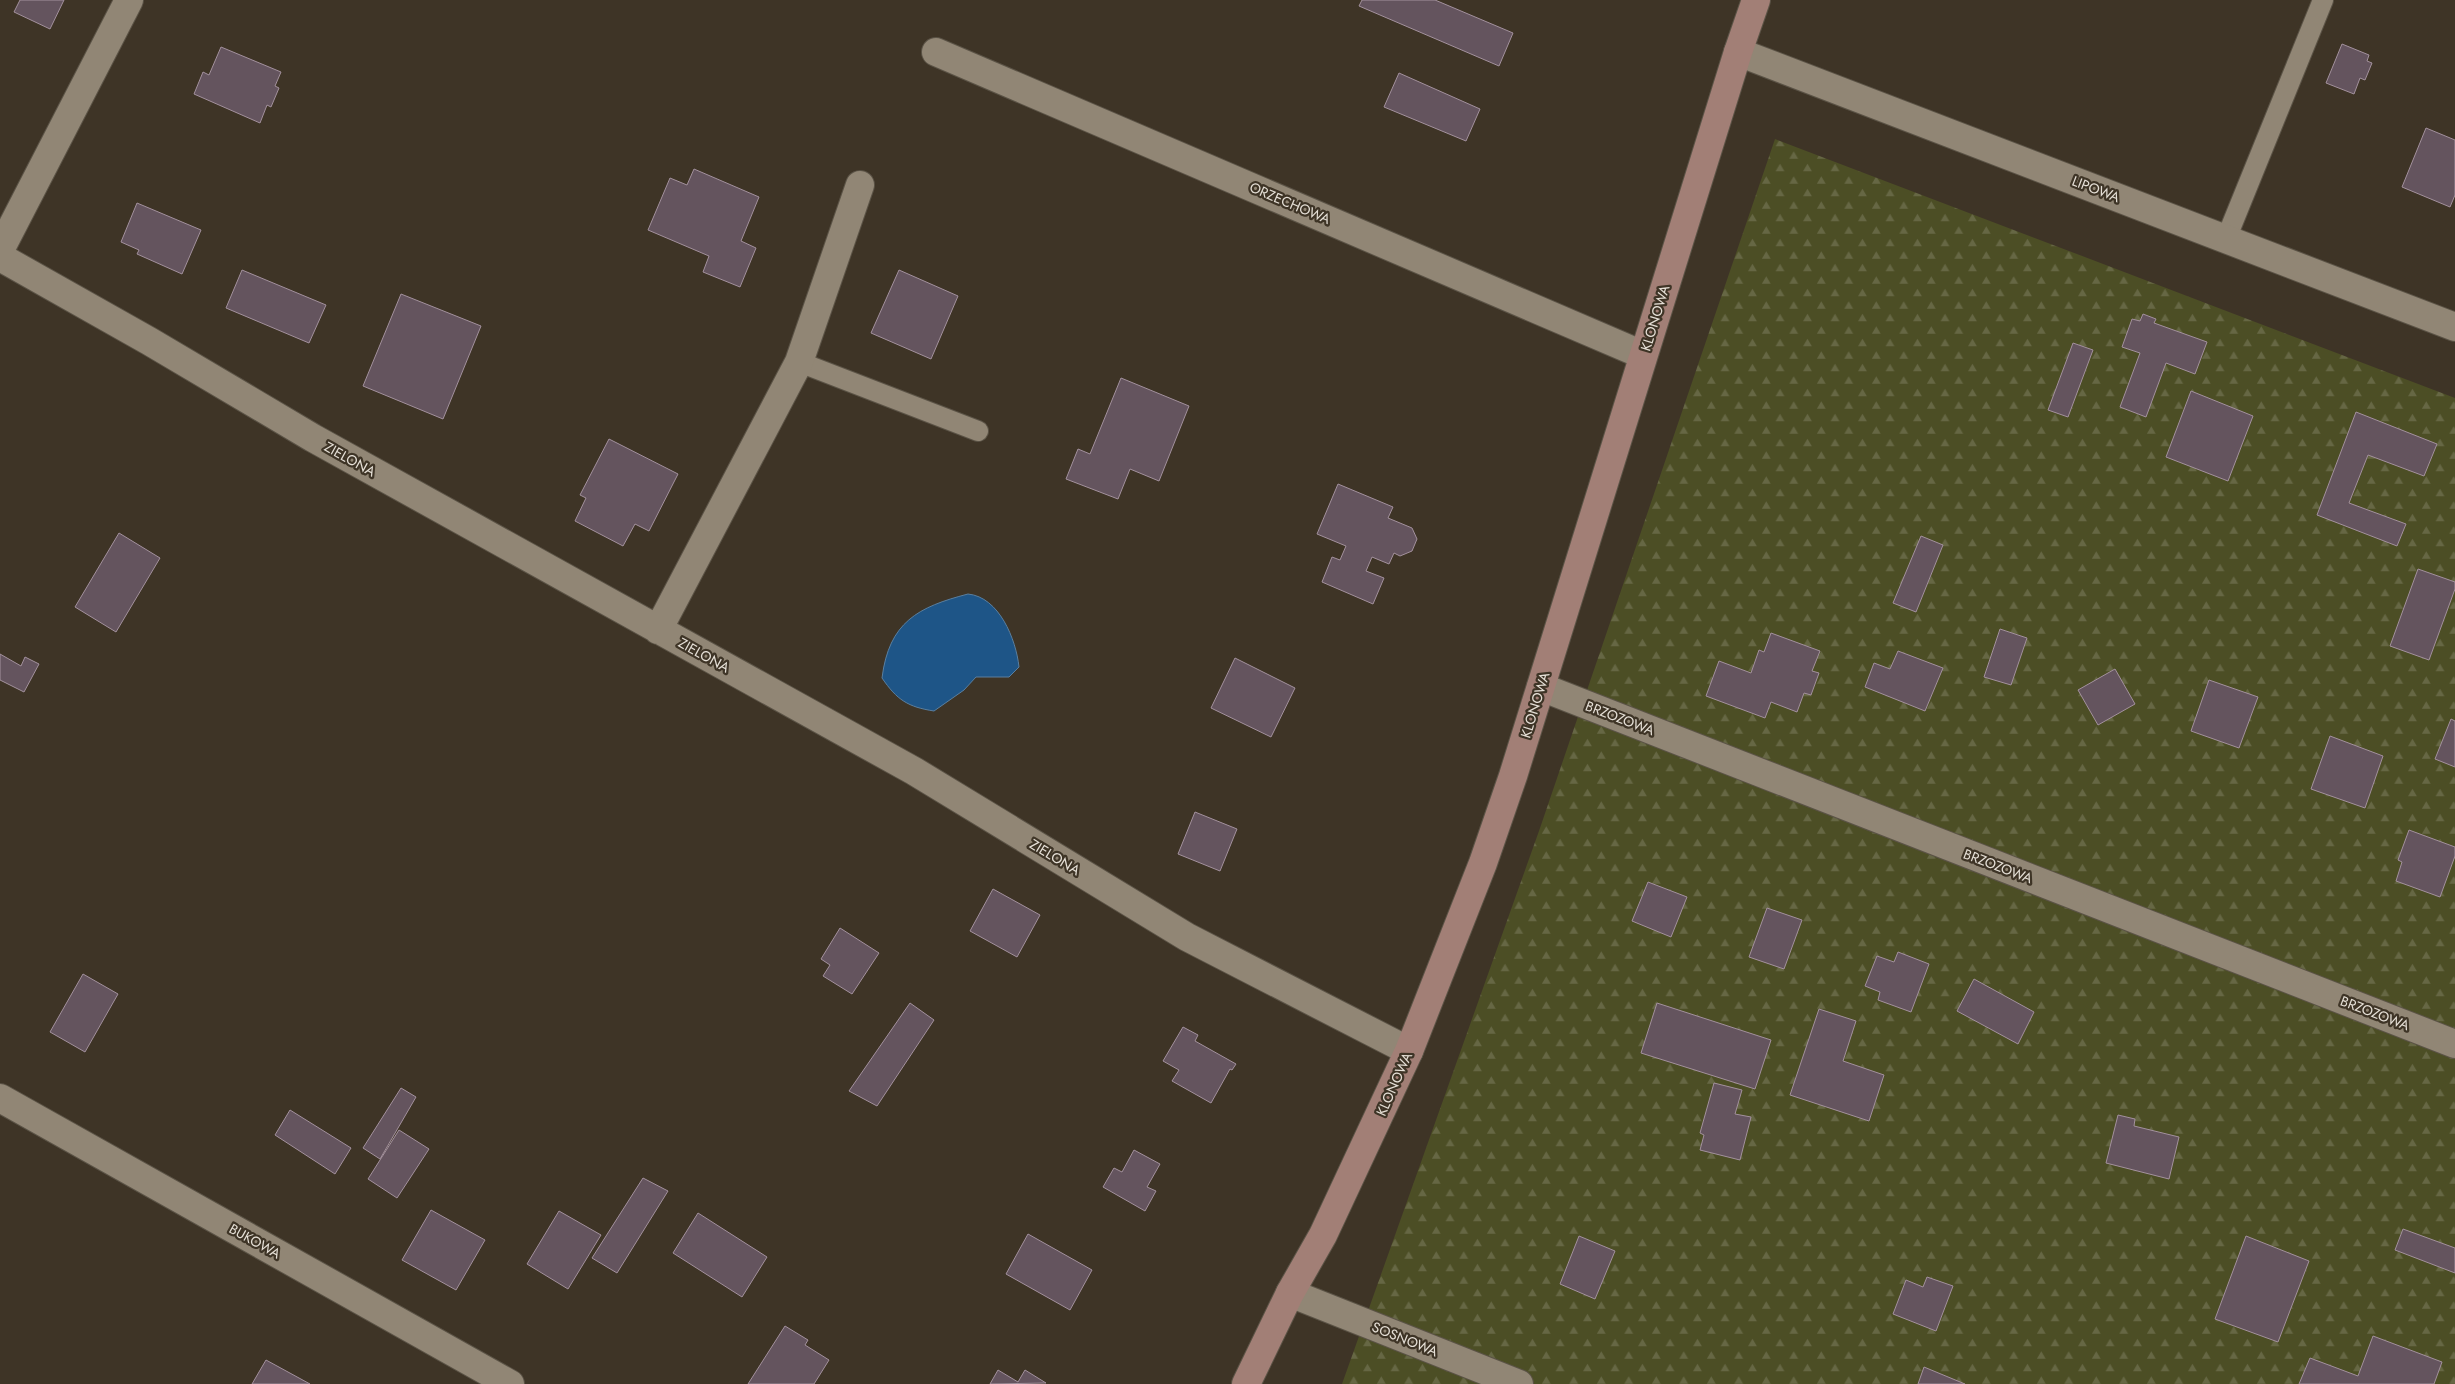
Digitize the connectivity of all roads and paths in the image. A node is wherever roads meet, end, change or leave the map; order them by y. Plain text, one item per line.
1 (129, 0) edge
2 (1756, 0) edge
3 (2323, 0) edge
4 (936, 52) dead end
5 (1738, 52) junction
6 (860, 185) dead end
7 (2226, 239) junction
8 (0, 250) edge
9 (0, 257) edge
10 (2455, 327) edge
11 (1643, 355) junction
12 (799, 362) junction
13 (978, 431) dead end
14 (658, 630) junction
15 (1540, 687) junction
16 (2455, 1044) edge
17 (1409, 1051) junction
18 (0, 1098) edge
19 (1290, 1293) junction
20 (510, 1384) edge
21 (1246, 1384) edge
22 (1519, 1384) edge

1 - 8 street
2 - 5 street, KLONOWA
3 - 7 lane
4 - 11 street, ORZECHOWA
5 - 7 street, LIPOWA
5 - 11 street, KLONOWA
6 - 12 street
7 - 10 street, LIPOWA
9 - 14 street, ZIELONA
11 - 15 street, KLONOWA
12 - 13 lane
12 - 14 street
14 - 17 street, ZIELONA
15 - 16 street, BRZOZOWA
15 - 17 street, KLONOWA
17 - 19 street, KLONOWA
18 - 20 street, BUKOWA
19 - 21 street, KLONOWA
19 - 22 street, SOSNOWA

